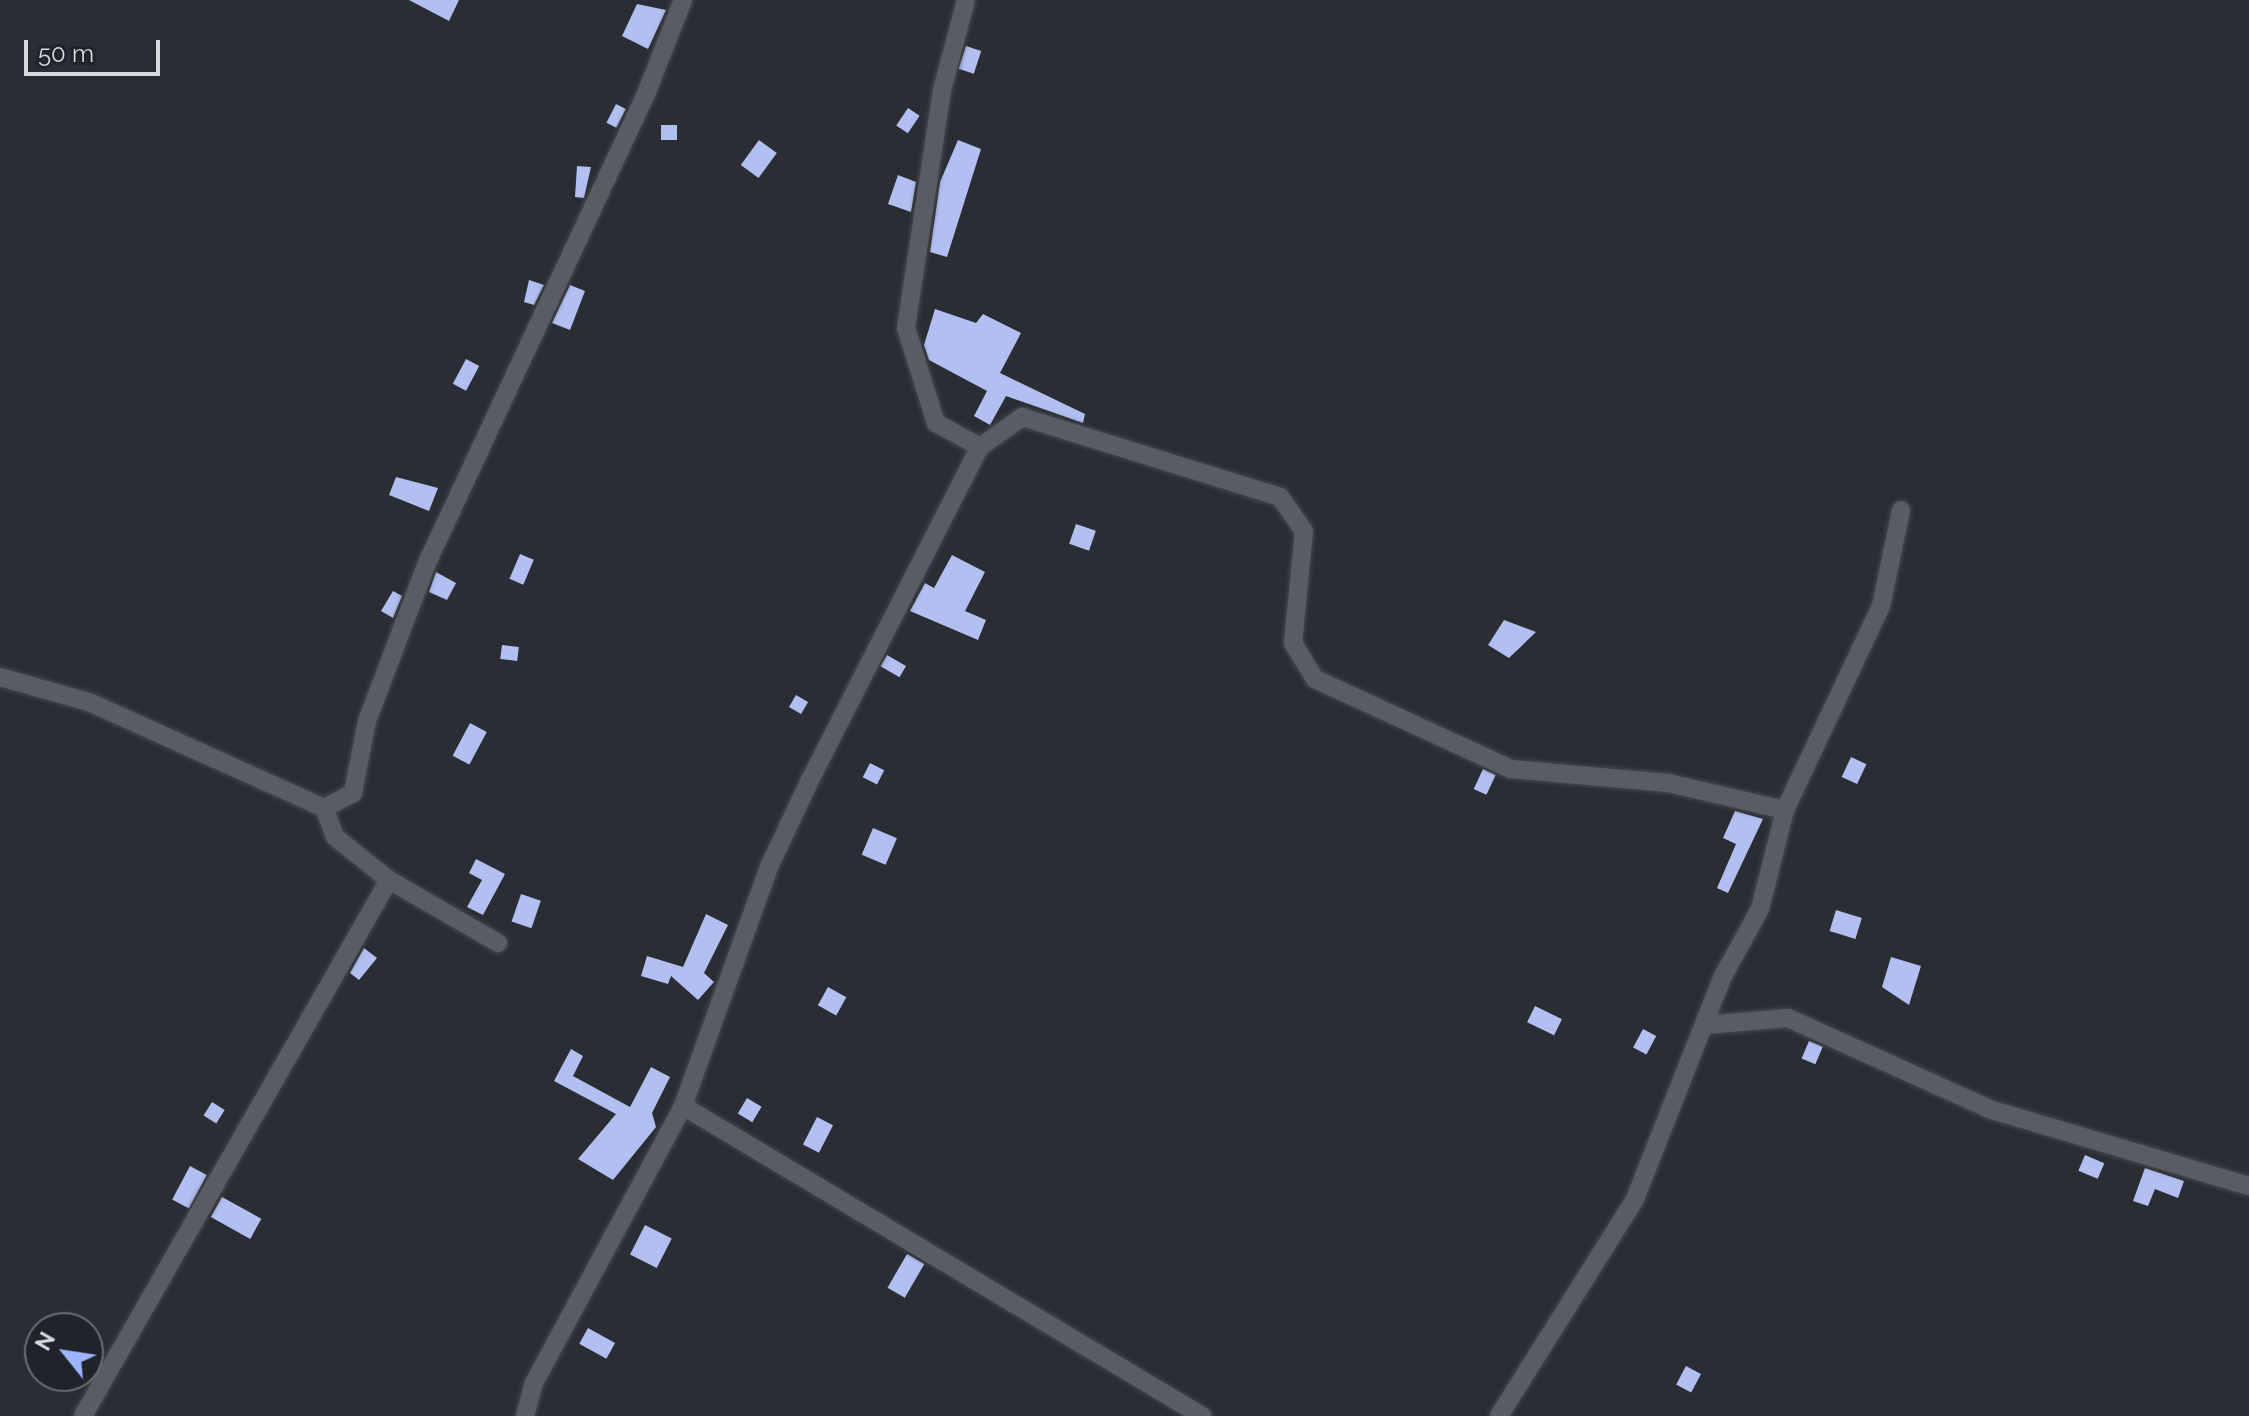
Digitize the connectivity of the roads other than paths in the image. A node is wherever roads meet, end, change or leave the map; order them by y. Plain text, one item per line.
1 (683, 0) edge
2 (966, 0) edge
3 (980, 447) junction
4 (1901, 510) dead end
5 (0, 677) edge
6 (324, 808) junction
7 (1785, 810) junction
8 (389, 880) junction
9 (498, 943) dead end
10 (1706, 1025) junction
11 (683, 1106) junction
12 (2249, 1186) edge
13 (83, 1416) edge
14 (525, 1416) edge
15 (1202, 1416) edge
16 (1499, 1416) edge

1 - 6 street
2 - 3 street
3 - 7 street
3 - 11 street
4 - 7 street
5 - 6 street
6 - 8 street
7 - 10 street
8 - 9 street
8 - 13 street
10 - 12 street
10 - 16 street
11 - 14 street
11 - 15 street

